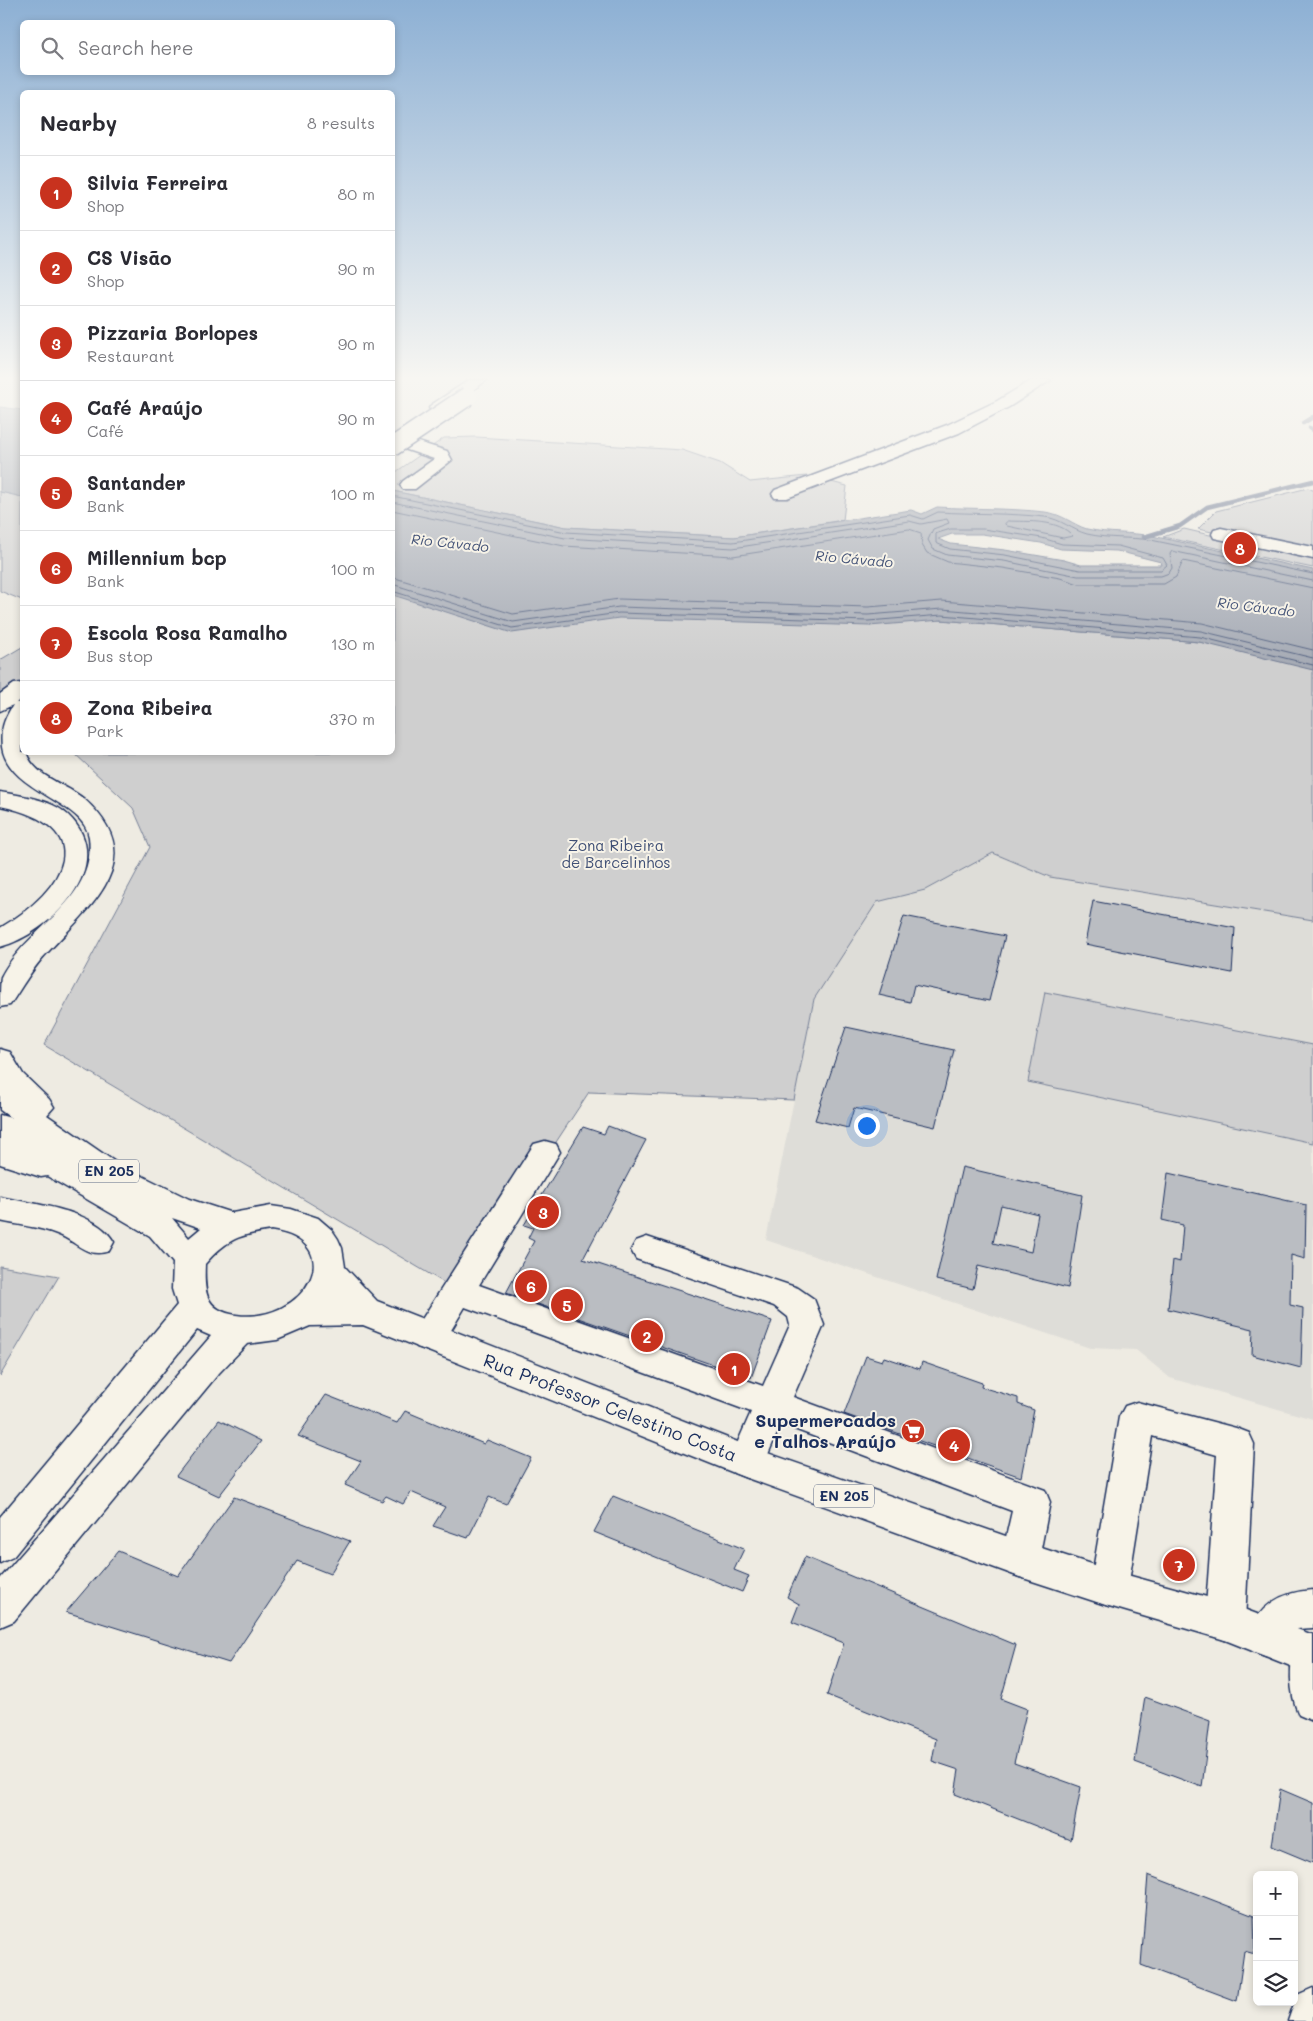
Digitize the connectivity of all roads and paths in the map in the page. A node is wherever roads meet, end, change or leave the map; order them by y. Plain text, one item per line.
1 (424, 474) edge
2 (833, 474) edge
3 (409, 485) dead end
4 (781, 494) dead end
5 (1222, 534) dead end
6 (1313, 553) edge
7 (14, 698) edge
8 (0, 714) edge
9 (0, 798) edge
10 (0, 940) edge
11 (0, 998) edge
12 (0, 1059) edge
13 (0, 1095) edge
14 (0, 1126) edge
15 (49, 1132) junction
16 (0, 1152) edge
17 (545, 1152) dead end
18 (70, 1176) junction
19 (0, 1209) edge
20 (229, 1224) junction
21 (98, 1242) dead end
22 (647, 1250) dead end
23 (189, 1260) junction
24 (330, 1272) junction
25 (458, 1291) junction
26 (195, 1308) junction
27 (365, 1311) junction
28 (305, 1312) junction
29 (239, 1330) junction
30 (429, 1337) junction
31 (773, 1404) junction
32 (747, 1462) junction
33 (0, 1545) edge
34 (1020, 1559) junction
35 (1109, 1588) junction
36 (0, 1608) edge
37 (1313, 1609) edge
38 (1225, 1621) junction
39 (1266, 1637) junction
40 (1312, 1655) edge
41 (1313, 1701) edge
42 (1313, 2011) edge
43 (1311, 2021) edge

1 - 3 main road
2 - 4 main road
5 - 6 main road
7 - 8 main road
7 - 11 main road
9 - 10 main road
12 - 15 main road
13 - 15 main road, EN 205
14 - 18 main road, EN 205
15 - 20 main road, EN 205
16 - 18 main road
17 - 25 main road
18 - 23 main road, EN 205
19 - 21 main road
20 - 23 main road
20 - 24 main road
22 - 31 main road
23 - 26 main road
24 - 27 main road, Rua Professor Celestino Costa / EN 205
24 - 28 main road
25 - 30 main road
25 - 31 main road
26 - 29 main road
26 - 33 main road
27 - 28 main road
27 - 30 main road, Rua Professor Celestino Costa / EN 205
28 - 29 main road
29 - 36 main road
30 - 32 main road, Rua Professor Celestino Costa / EN 205
31 - 32 main road
31 - 34 main road
32 - 34 main road, Rua Professor Celestino Costa / EN 205
34 - 35 main road, Rua Professor Celestino Costa / EN 205
35 - 38 main road, Rua Professor Celestino Costa / EN 205
35 - 38 main road
37 - 39 main road
38 - 39 main road, Rua Professor Celestino Costa / EN 205
39 - 40 main road, Rua Professor Celestino Costa / EN 205
40 - 41 main road
42 - 43 main road

